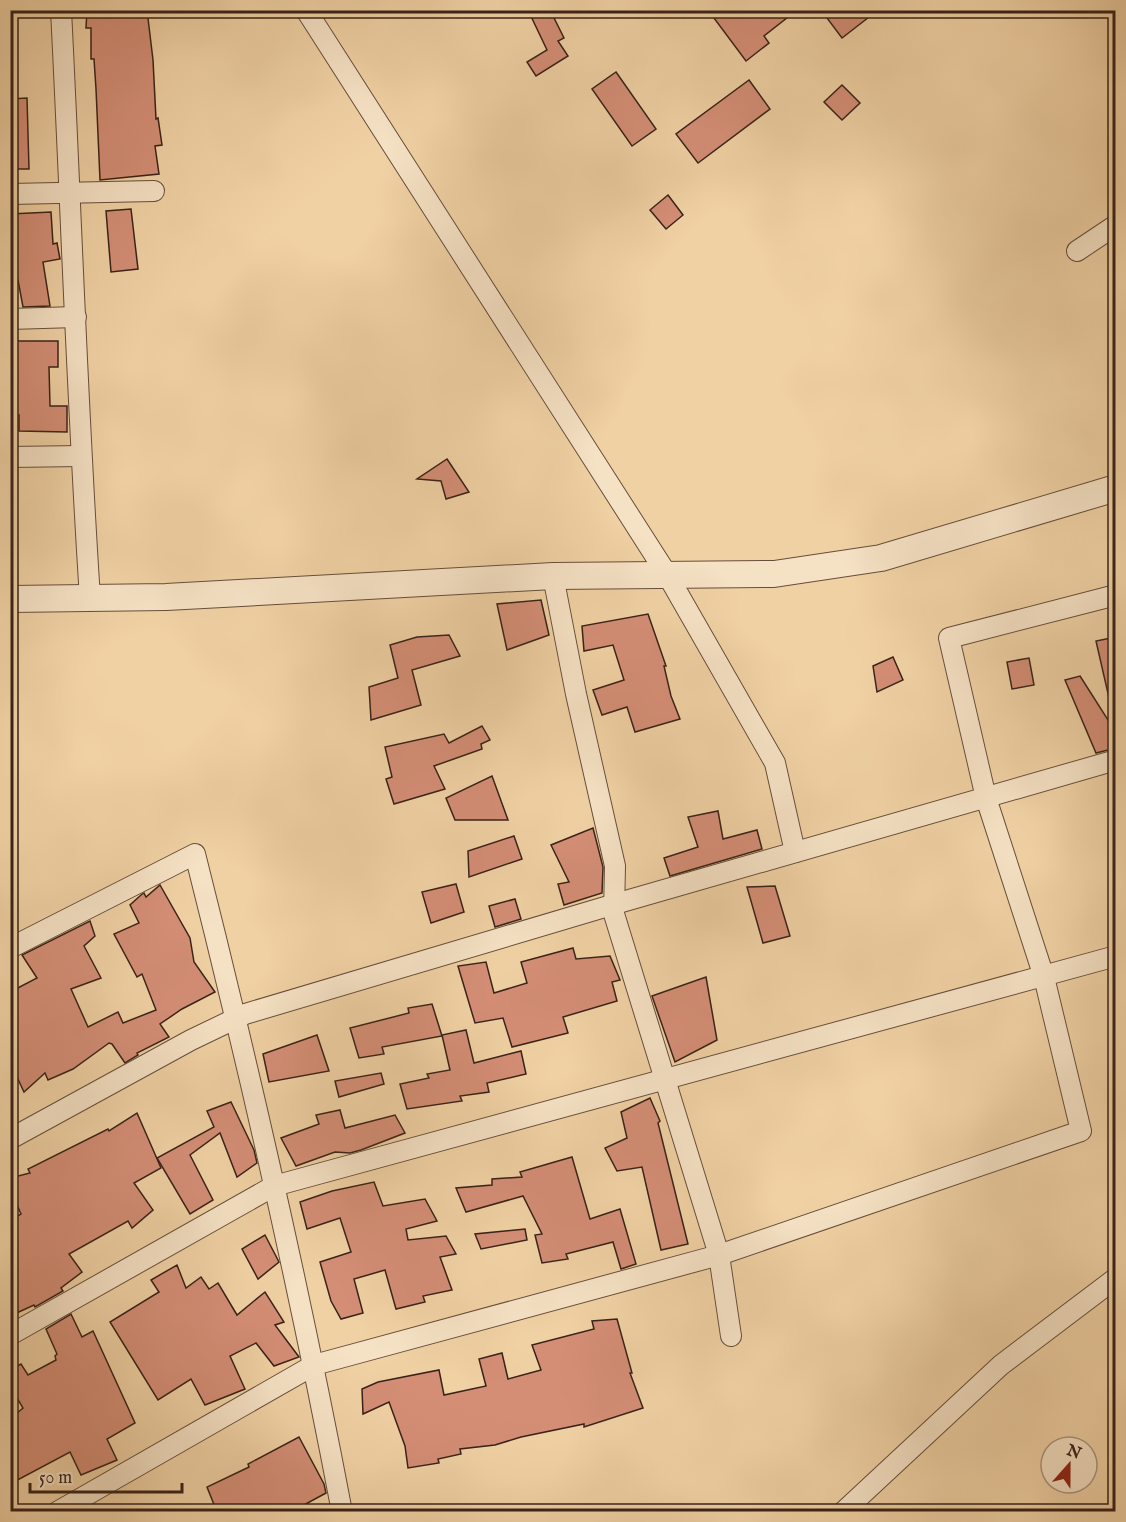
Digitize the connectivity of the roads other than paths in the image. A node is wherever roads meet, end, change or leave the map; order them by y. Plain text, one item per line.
1 (60, 10) edge
2 (306, 10) edge
3 (154, 191) dead end
4 (70, 193) junction
5 (10, 194) edge
6 (1116, 225) edge
7 (1077, 251) dead end
8 (76, 317) junction
9 (10, 319) edge
10 (81, 456) junction
11 (10, 457) edge
12 (1116, 488) edge
13 (553, 576) junction
14 (668, 576) junction
15 (1116, 595) edge
16 (90, 598) junction
17 (10, 599) edge
18 (1116, 760) edge
19 (986, 798) junction
20 (795, 852) junction
21 (615, 904) junction
22 (10, 948) edge
23 (1116, 956) edge
24 (1044, 977) junction
25 (236, 1018) junction
26 (665, 1078) junction
27 (10, 1138) edge
28 (274, 1186) junction
29 (719, 1255) junction
30 (1116, 1278) edge
31 (10, 1335) edge
32 (731, 1336) dead end
33 (314, 1365) junction
34 (57, 1512) edge
35 (342, 1512) edge
36 (843, 1512) edge

1 - 4 street
2 - 14 street
3 - 4 street
4 - 5 street
4 - 8 street
6 - 7 street
8 - 9 street
8 - 10 street
10 - 11 street
10 - 16 street
12 - 14 street
13 - 14 street
13 - 16 street
13 - 21 street
14 - 20 street
15 - 19 street
16 - 17 street
18 - 19 street
19 - 20 street
19 - 24 street
20 - 21 street
21 - 25 street
21 - 26 street
22 - 25 street
23 - 24 street
24 - 26 street
24 - 29 street
25 - 27 street
25 - 28 street
26 - 28 street
26 - 29 street
28 - 31 street
28 - 33 street
29 - 32 street
29 - 33 street
30 - 36 street
33 - 34 street
33 - 35 street

